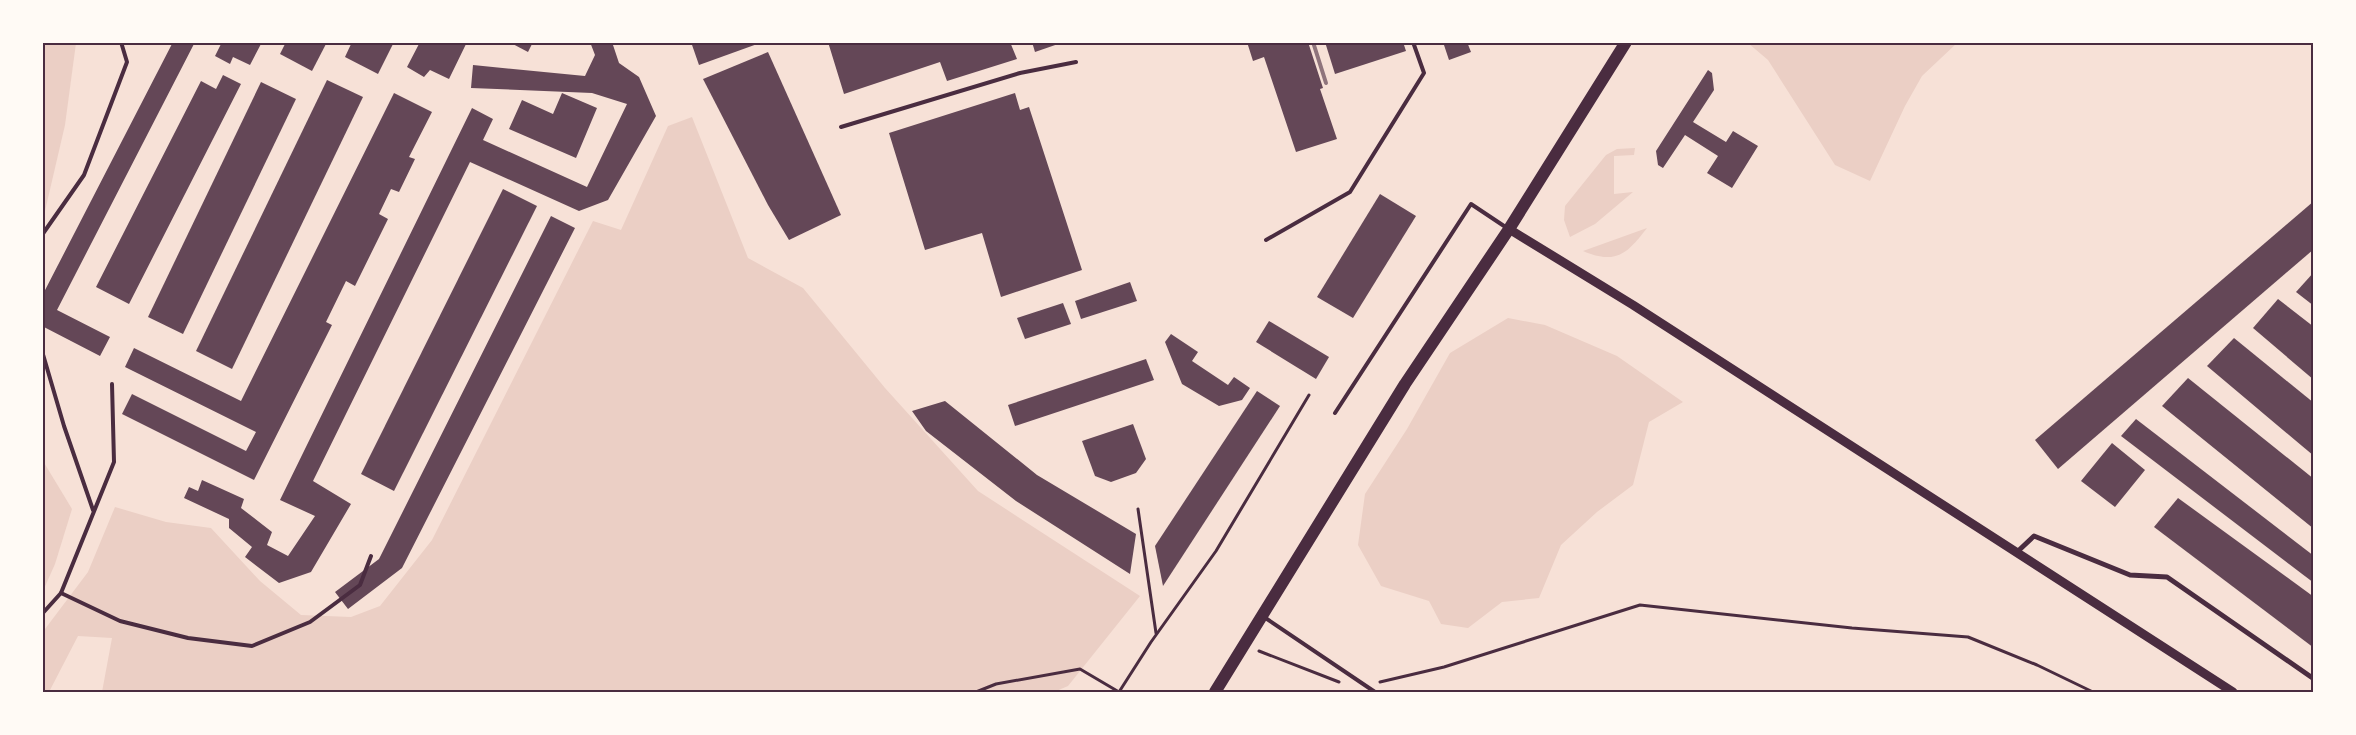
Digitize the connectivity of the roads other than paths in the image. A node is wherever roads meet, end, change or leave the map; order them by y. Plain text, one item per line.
1 (121, 42) edge
2 (1413, 42) edge
3 (1626, 42) edge
4 (1076, 62) dead end
5 (841, 127) dead end
6 (1509, 229) junction
7 (42, 235) edge
8 (1266, 240) dead end
9 (42, 351) edge
10 (112, 384) dead end
11 (1334, 413) dead end
12 (94, 510) junction
13 (2016, 553) junction
14 (371, 556) dead end
15 (61, 593) junction
16 (42, 614) edge
17 (1262, 616) junction
18 (2314, 679) edge
19 (1215, 692) edge
20 (1375, 692) edge
21 (2233, 692) edge

1 - 7 lane
2 - 8 lane
3 - 6 main road
4 - 5 lane
6 - 11 lane
6 - 13 street
6 - 17 main road
9 - 12 lane
10 - 12 lane
12 - 15 lane
13 - 18 street
13 - 21 street
14 - 15 lane
15 - 16 lane
17 - 19 main road
17 - 20 lane

